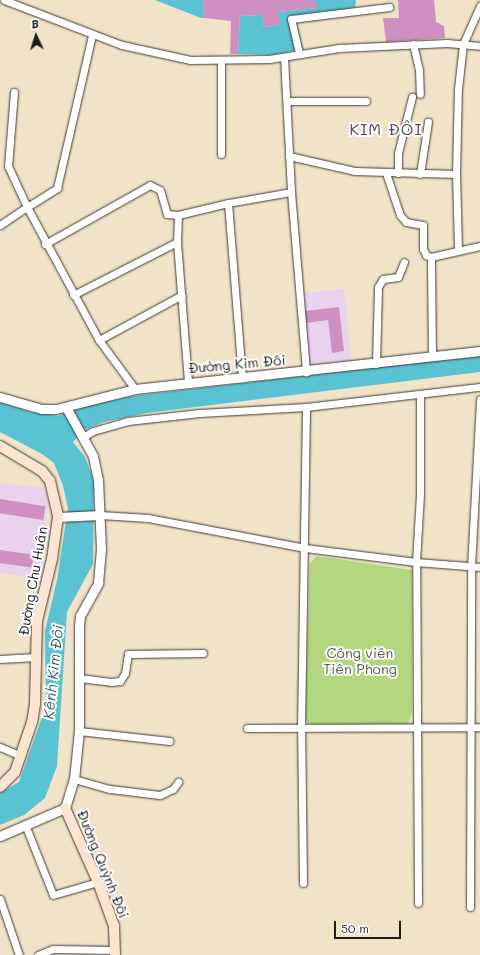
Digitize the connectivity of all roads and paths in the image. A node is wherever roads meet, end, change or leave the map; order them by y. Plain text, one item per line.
1 (4, 0) edge
2 (480, 6) edge
3 (388, 7) dead end
4 (92, 35) junction
5 (413, 44) junction
6 (463, 44) junction
7 (480, 46) edge
8 (299, 53) junction
9 (284, 57) junction
10 (222, 60) junction
11 (14, 92) dead end
12 (420, 94) dead end
13 (412, 96) dead end
14 (287, 101) junction
15 (366, 101) dead end
16 (428, 122) dead end
17 (222, 154) dead end
18 (289, 156) junction
19 (386, 172) junction
20 (398, 173) junction
21 (420, 174) junction
22 (456, 174) junction
23 (291, 192) junction
24 (228, 202) junction
25 (27, 207) junction
26 (178, 215) junction
27 (0, 225) edge
28 (177, 242) junction
29 (46, 244) junction
30 (480, 246) edge
31 (458, 249) junction
32 (431, 257) junction
33 (404, 262) dead end
34 (73, 295) junction
35 (182, 295) junction
36 (99, 340) junction
37 (480, 351) edge
38 (432, 357) junction
39 (376, 364) junction
40 (306, 372) junction
41 (242, 378) junction
42 (188, 383) junction
43 (480, 387) edge
44 (135, 389) junction
45 (420, 394) junction
46 (0, 397) edge
47 (480, 399) edge
48 (306, 407) junction
49 (67, 409) junction
50 (83, 437) junction
51 (0, 446) edge
52 (100, 516) junction
53 (58, 517) junction
54 (305, 548) junction
55 (416, 562) junction
56 (472, 567) junction
57 (480, 567) edge
58 (203, 653) dead end
59 (36, 657) junction
60 (0, 659) edge
61 (80, 678) junction
62 (472, 727) junction
63 (480, 727) edge
64 (247, 728) dead end
65 (302, 728) junction
66 (415, 728) junction
67 (79, 731) junction
68 (169, 741) dead end
69 (0, 746) edge
70 (21, 756) junction
71 (74, 780) junction
72 (178, 782) dead end
73 (0, 787) edge
74 (65, 808) junction
75 (26, 827) junction
76 (0, 836) edge
77 (98, 882) junction
78 (303, 883) dead end
79 (0, 899) edge
80 (418, 903) dead end
81 (470, 907) dead end
82 (114, 952) edge
83 (19, 955) edge
84 (38, 955) edge

1 - 4 street
2 - 6 street
3 - 8 street
4 - 10 street
4 - 25 street
5 - 6 street
5 - 8 street
5 - 12 street
6 - 7 street
6 - 22 street
8 - 9 street
9 - 10 street
9 - 14 street
10 - 17 street
11 - 25 street
13 - 20 street
14 - 15 street
14 - 18 street
16 - 21 street
18 - 19 street
18 - 23 street
19 - 20 street
19 - 32 street
20 - 21 street
21 - 22 street
22 - 31 street
23 - 24 street
23 - 40 street
24 - 26 street
24 - 41 street
25 - 27 street
25 - 29 street
26 - 28 street
26 - 29 street
28 - 34 street
28 - 35 street
29 - 34 street
30 - 31 street
31 - 32 street
32 - 38 street
33 - 39 street
34 - 36 street
35 - 36 street
35 - 42 street
36 - 44 street
37 - 38 street, Đường Kim Đôi
38 - 39 street, Đường Kim Đôi
39 - 40 street, Đường Kim Đôi
40 - 41 street, Đường Kim Đôi
41 - 42 street, Đường Kim Đôi
42 - 44 street, Đường Kim Đôi
43 - 45 street
44 - 49 street, Đường Kim Đôi
45 - 48 street
45 - 55 street
46 - 49 street, Đường Kim Đôi
47 - 56 street
48 - 50 street
48 - 54 street
49 - 50 street
50 - 52 street
51 - 53 main road, Đường Chu Huân
52 - 53 street
52 - 54 street
52 - 61 street
53 - 59 main road, Đường Chu Huân
54 - 55 street
54 - 65 street
55 - 56 street
55 - 66 street
56 - 57 street
56 - 62 street
58 - 61 street
59 - 60 street
59 - 70 main road, Đường Chu Huân
61 - 67 street
62 - 63 street
62 - 66 street
62 - 81 street
64 - 65 street
65 - 66 street
65 - 78 street
66 - 80 street
67 - 68 street
67 - 71 street
69 - 70 street
70 - 73 main road, Đường Chu Huân
71 - 72 street
71 - 74 street
74 - 75 street
74 - 77 main road, Đường Quỳnh Đôi
75 - 76 street
75 - 77 street
77 - 82 main road, Đường Quỳnh Đôi
79 - 83 street
82 - 84 street

